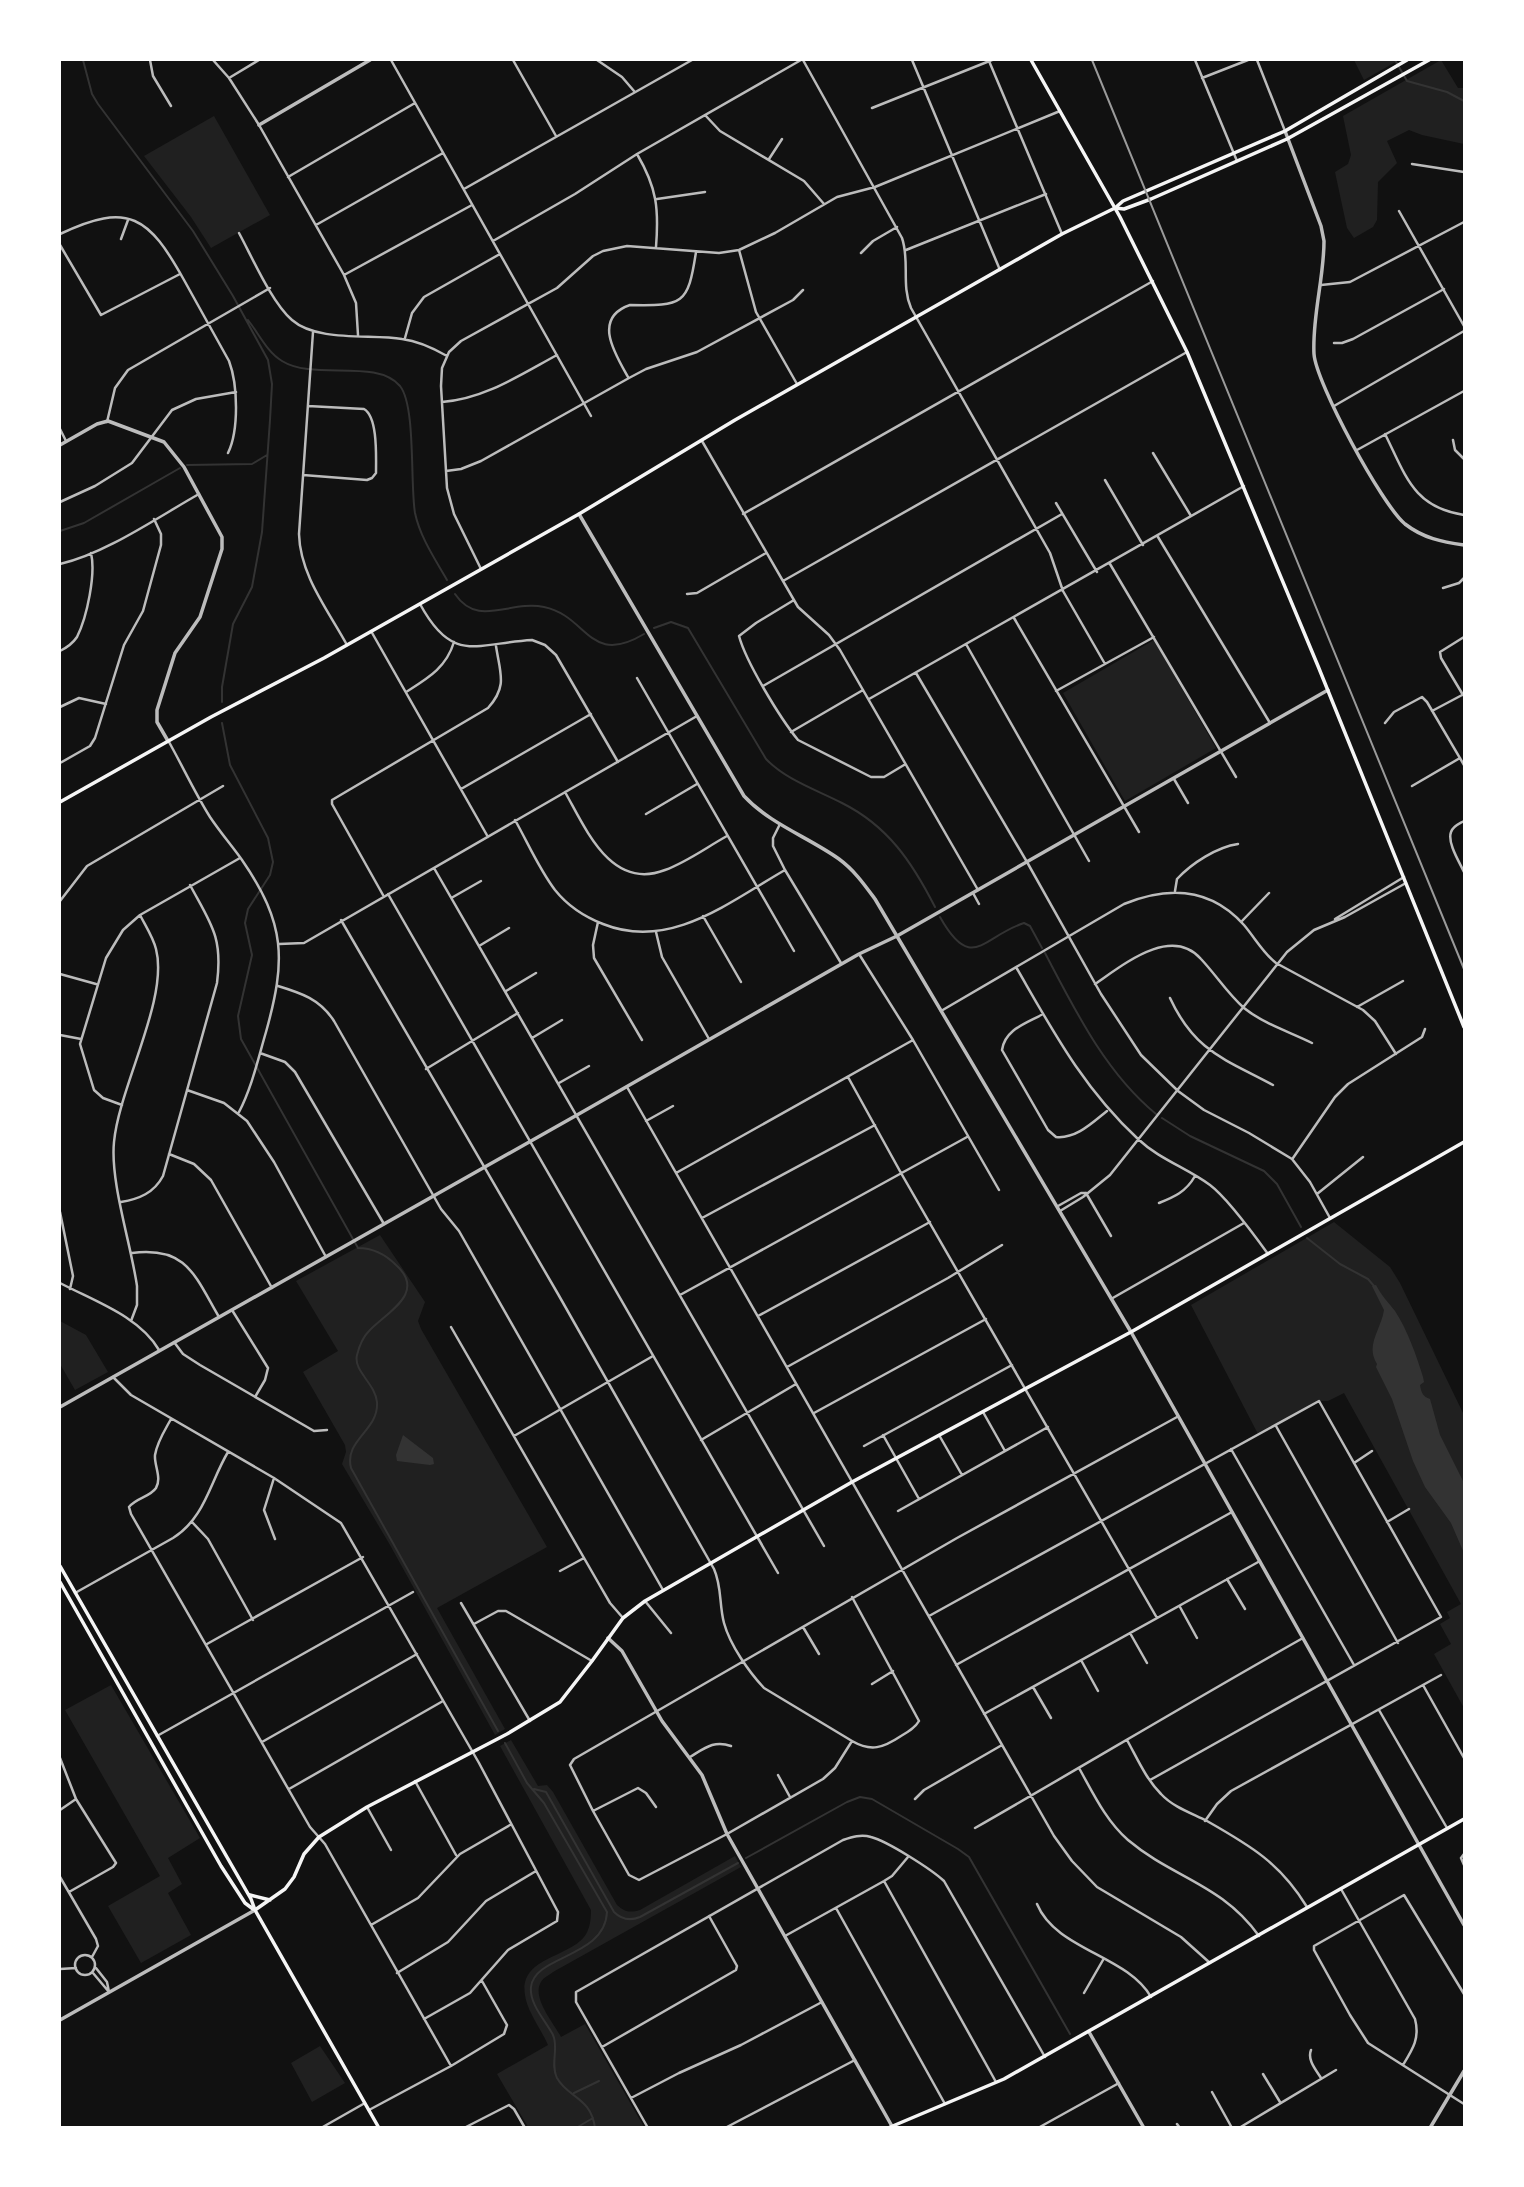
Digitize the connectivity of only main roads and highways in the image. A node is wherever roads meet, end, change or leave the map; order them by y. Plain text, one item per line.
1 (1031, 60) edge
2 (1406, 60) edge
3 (1429, 60) edge
4 (1115, 208) junction
5 (60, 802) edge
6 (1465, 1027) edge
7 (1465, 1142) edge
8 (60, 1566) edge
9 (60, 1582) edge
10 (1465, 1819) edge
11 (248, 1894) junction
12 (272, 1900) junction
13 (255, 1910) junction
14 (379, 2127) edge
15 (891, 2127) edge

1 - 4 main road
2 - 4 main road
3 - 4 main road
4 - 5 main road
4 - 6 main road
7 - 12 main road
8 - 11 main road
9 - 13 main road
10 - 15 main road
11 - 12 main road
11 - 13 main road
12 - 13 main road
13 - 14 main road

